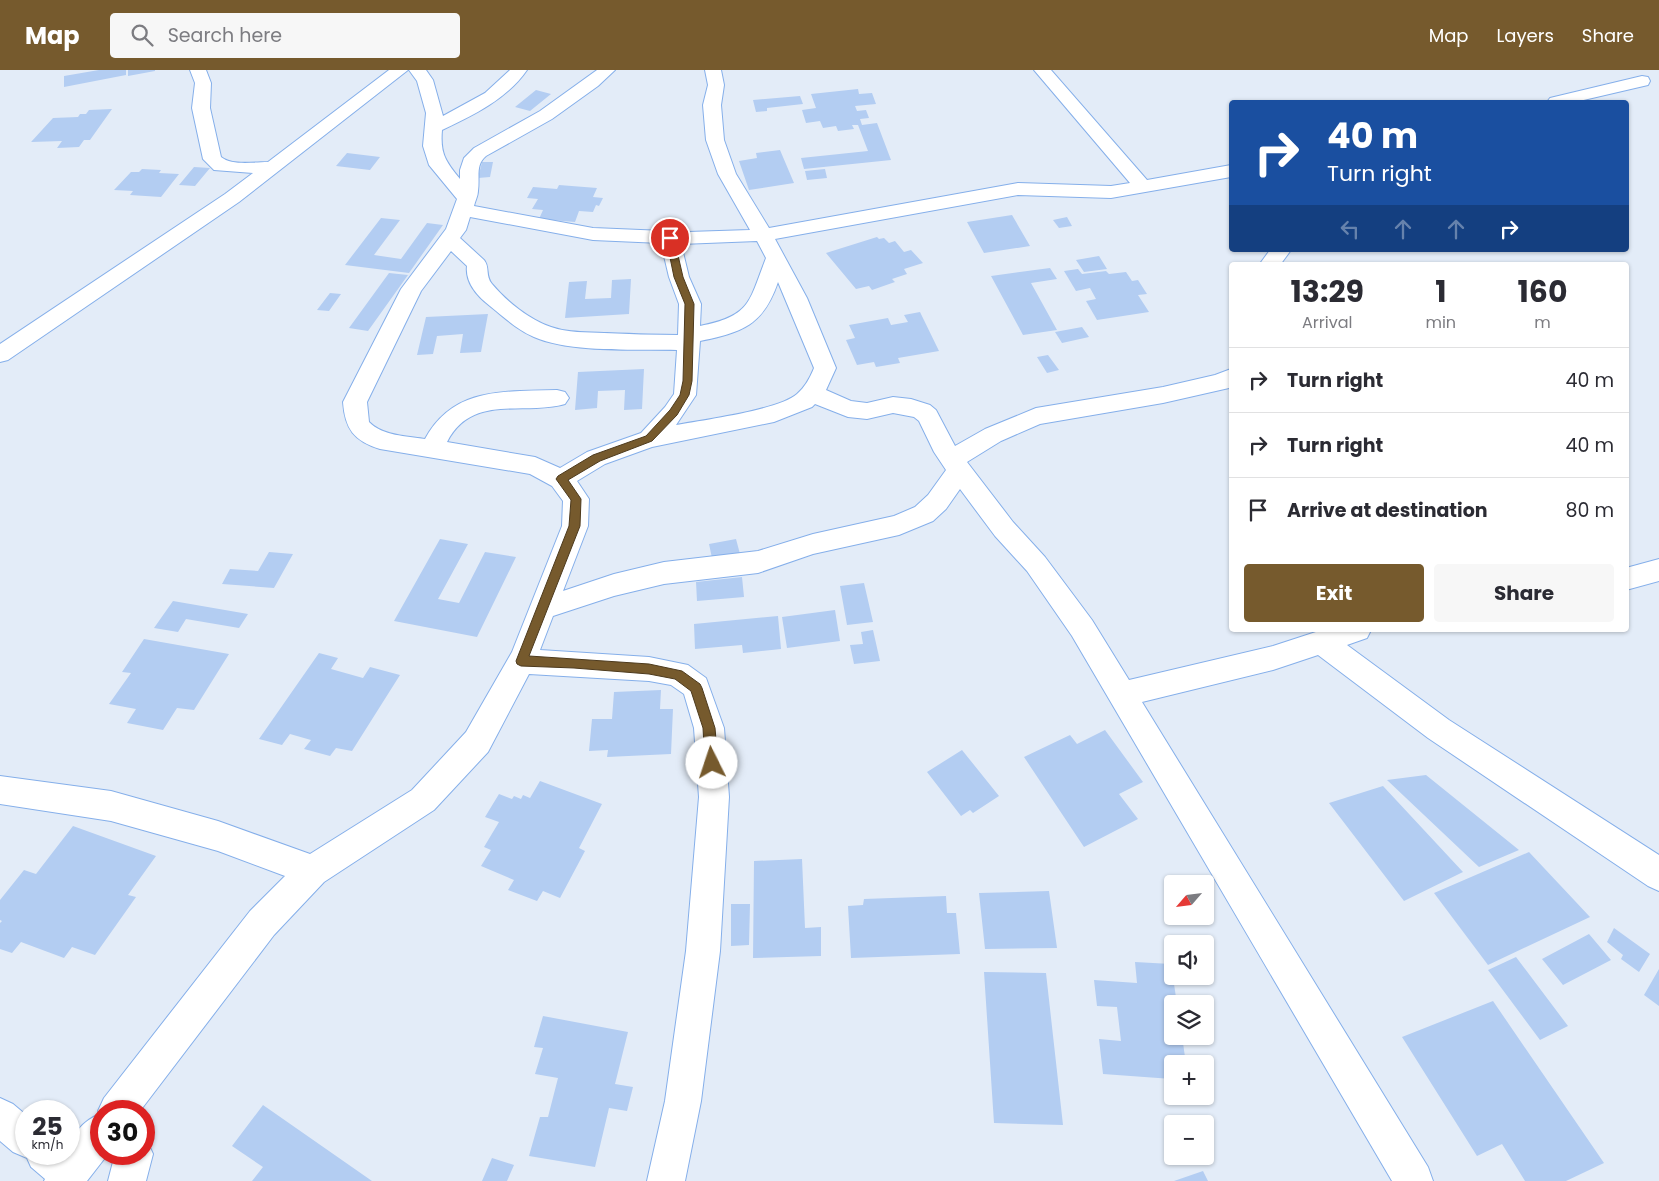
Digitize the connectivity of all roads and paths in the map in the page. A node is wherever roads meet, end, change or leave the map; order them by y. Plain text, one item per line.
1 (198, 70) edge
2 (400, 70) edge
3 (416, 70) edge
4 (519, 70) edge
5 (606, 70) edge
6 (1042, 70) edge
7 (1626, 70) edge
8 (719, 74) edge
9 (1642, 81) junction
10 (1659, 90) edge
11 (1564, 100) edge
12 (434, 127) junction
13 (273, 167) junction
14 (1229, 171) edge
15 (1143, 187) junction
16 (465, 205) junction
17 (763, 235) junction
18 (670, 238) junction
19 (450, 239) junction
20 (1279, 252) edge
21 (776, 258) junction
22 (1271, 262) edge
23 (689, 340) junction
24 (0, 355) edge
25 (1229, 378) edge
26 (811, 393) junction
27 (557, 398) dead end
28 (649, 439) junction
29 (432, 449) junction
30 (956, 465) junction
31 (561, 479) junction
32 (1659, 570) edge
33 (1629, 578) edge
34 (542, 609) junction
35 (1351, 632) edge
36 (1322, 642) junction
37 (521, 661) junction
38 (1122, 694) junction
39 (0, 790) edge
40 (313, 871) junction
41 (1659, 876) edge
42 (144, 1076) junction
43 (125, 1100) edge
44 (142, 1100) edge
45 (0, 1117) edge
46 (15, 1130) edge
47 (90, 1142) edge
48 (131, 1165) edge
49 (59, 1170) edge
50 (127, 1181) edge
51 (666, 1181) edge
52 (1414, 1181) edge

1 - 13 street
2 - 13 street
3 - 12 street
4 - 12 street
5 - 16 street
6 - 15 street
7 - 9 street
8 - 17 street
9 - 10 street
9 - 11 street
12 - 16 street
13 - 24 street
14 - 15 street
15 - 17 street
16 - 18 street
16 - 19 street
17 - 18 street
17 - 21 street
18 - 23 street
19 - 23 street
19 - 29 street
20 - 22 street
21 - 23 street
21 - 26 street
23 - 28 street
25 - 30 street
26 - 28 street
26 - 30 street
27 - 29 street
28 - 31 street
29 - 31 street
30 - 34 street
30 - 38 street
31 - 34 street
32 - 33 street
34 - 37 street
35 - 36 street
36 - 38 street
36 - 41 street
37 - 40 street
37 - 51 street
38 - 52 street
39 - 40 street
40 - 42 street
42 - 43 street
42 - 44 street
45 - 46 street
47 - 49 street
48 - 50 street

